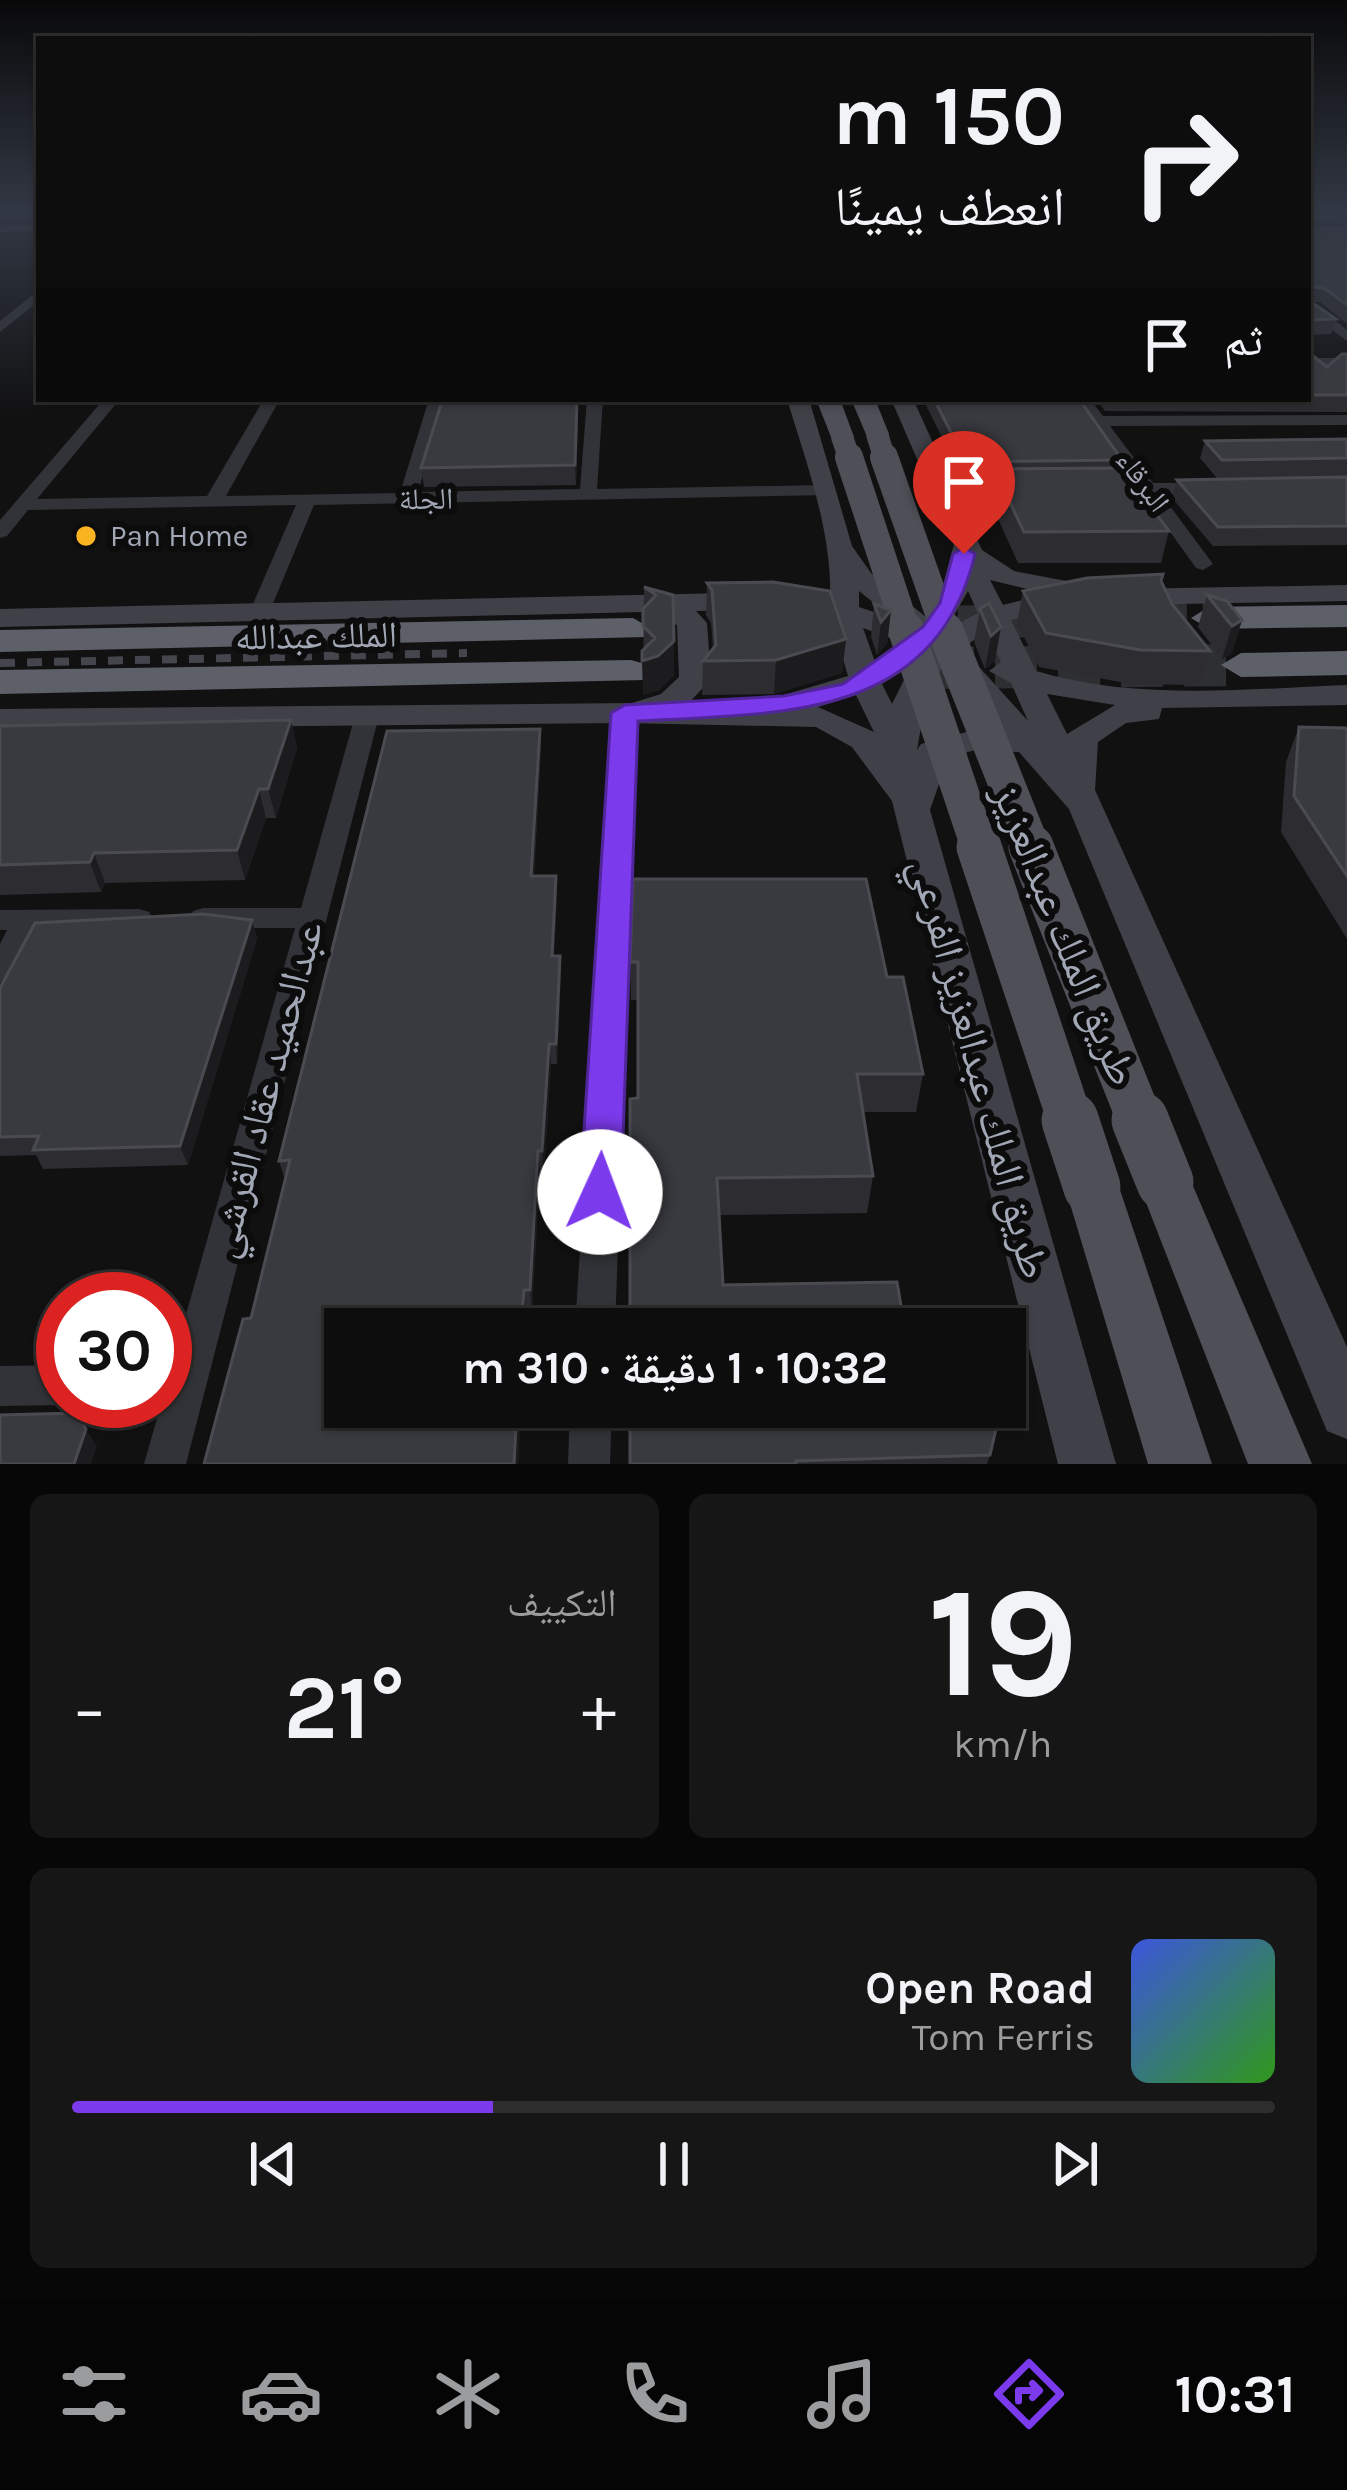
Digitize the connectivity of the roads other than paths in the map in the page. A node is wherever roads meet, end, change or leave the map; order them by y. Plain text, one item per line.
1 (36, 296) edge
2 (1311, 309) edge
3 (1347, 309) edge
4 (1311, 310) edge
5 (2, 320) edge
6 (36, 320) edge
7 (1347, 337) edge
8 (1315, 362) edge
9 (1347, 362) edge
10 (1347, 384) edge
11 (110, 402) edge
12 (270, 402) edge
13 (436, 402) edge
14 (595, 402) edge
15 (799, 402) edge
16 (832, 402) edge
17 (903, 402) edge
18 (1084, 402) edge
19 (1347, 420) edge
20 (1098, 421) junction
21 (861, 423) edge
22 (1215, 488) edge
23 (1148, 489) junction
24 (827, 490) junction
25 (941, 490) junction
26 (1035, 490) edge
27 (1081, 490) edge
28 (588, 496) junction
29 (407, 499) junction
30 (307, 500) junction
31 (213, 502) junction
32 (24, 505) junction
33 (0, 532) edge
34 (835, 541) junction
35 (961, 542) junction
36 (1203, 564) dead end
37 (1347, 593) edge
38 (572, 606) junction
39 (259, 614) junction
40 (844, 614) junction
41 (1207, 614) junction
42 (991, 615) junction
43 (1347, 616) edge
44 (0, 618) edge
45 (633, 628) dead end
46 (0, 641) edge
47 (934, 641) junction
48 (1200, 663) tunnel mouth
49 (1347, 663) edge
50 (1241, 665) tunnel mouth
51 (631, 671) dead end
52 (1023, 678) junction
53 (0, 682) edge
54 (866, 683) junction
55 (1347, 695) edge
56 (625, 713) junction
57 (368, 716) junction
58 (0, 719) edge
59 (899, 749) junction
60 (1085, 805) junction
61 (912, 811) junction
62 (309, 918) junction
63 (14, 920) edge
64 (0, 973) edge
65 (596, 1308) edge
66 (192, 1328) edge
67 (36, 1385) edge
68 (0, 1386) edge
69 (1347, 1411) edge
70 (170, 1428) edge
71 (590, 1428) edge
72 (165, 1464) edge
73 (589, 1464) edge
74 (1087, 1464) edge
75 (1180, 1464) edge
76 (1280, 1464) edge

1 - 5 street
2 - 3 street
4 - 7 street
5 - 6 street
8 - 9 street
8 - 10 street
11 - 32 street
12 - 31 street
13 - 29 street
14 - 28 street
15 - 24 main road
16 - 21 main road, طريق الملك عبدالعزيز
17 - 25 main road
18 - 20 street, البرقاء
19 - 20 street
20 - 23 street, البرقاء
21 - 75 main road, طريق الملك عبدالعزيز, bridge
21 - 76 main road, طريق الملك عبدالعزيز, bridge
22 - 23 street
23 - 27 street
23 - 36 street, البرقاء
24 - 28 street, الجلة
24 - 34 main road
25 - 26 street
25 - 35 main road
28 - 29 street, الجلة
29 - 30 street, الجلة
30 - 31 street, الجلة
30 - 39 street
31 - 32 street, الجلة
32 - 33 street
34 - 35 main road
34 - 38 main road
34 - 40 main road
34 - 47 main road
35 - 41 main road
35 - 42 main road
35 - 47 main road
37 - 41 main road
38 - 39 main road
38 - 40 main road
38 - 56 main road
39 - 44 main road
40 - 47 main road
40 - 54 main road
41 - 42 main road
41 - 43 highway
42 - 47 main road
42 - 52 main road
45 - 46 highway, الملك عبدالله
47 - 52 main road
47 - 54 main road
47 - 59 main road
47 - 60 main road
48 - 55 main road
49 - 50 highway
51 - 53 highway, الملك عبدالله
52 - 55 main road
52 - 60 main road
54 - 56 main road
54 - 59 main road
55 - 60 main road
56 - 57 main road
56 - 61 main road
56 - 65 street
57 - 58 main road
57 - 62 street, عبدالحميد عقاد القرشي
59 - 61 main road
60 - 61 main road
60 - 69 main road
61 - 74 main road, طريق الملك عبدالعزيز الفرعي
62 - 63 street
62 - 66 street, عبدالحميد عقاد القرشي
63 - 64 street
67 - 68 street
70 - 72 street, عبدالحميد عقاد القرشي
71 - 73 street

